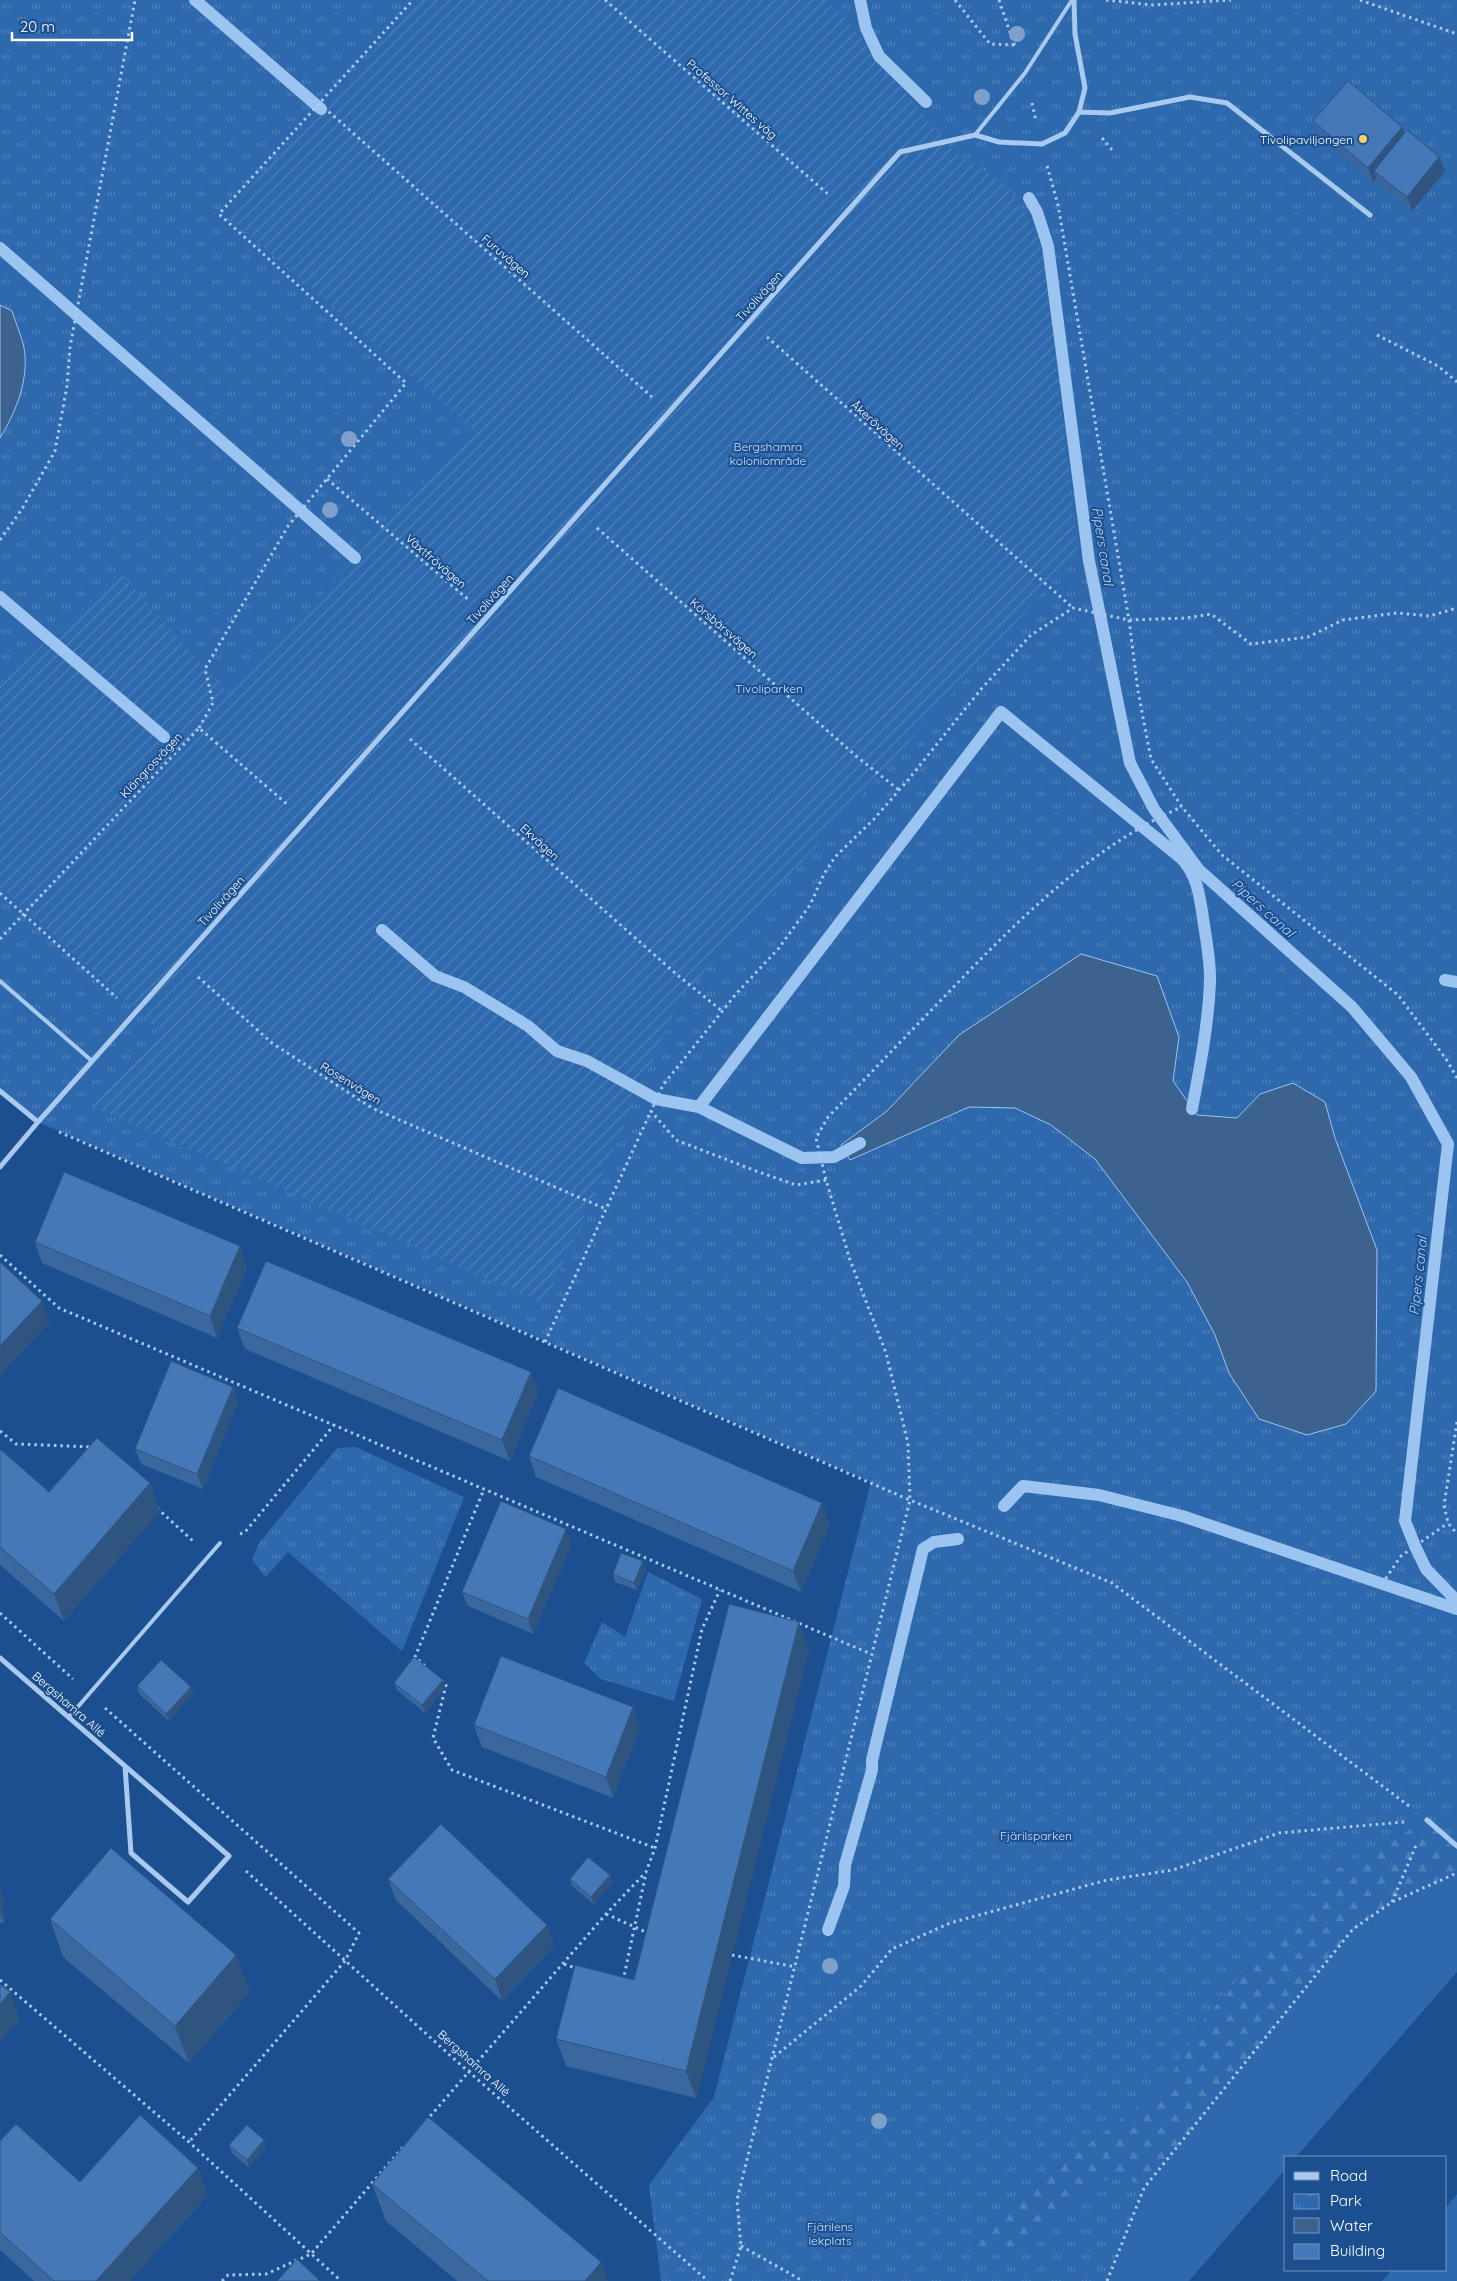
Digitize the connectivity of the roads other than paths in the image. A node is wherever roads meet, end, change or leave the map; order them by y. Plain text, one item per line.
1 (1073, 0) edge
2 (1080, 112) junction
3 (975, 135) junction
4 (1370, 214) dead end
5 (0, 982) edge
6 (92, 1061) junction
7 (0, 1090) edge
8 (38, 1122) junction
9 (0, 1168) edge
10 (220, 1544) road end
11 (0, 1658) edge
12 (69, 1716) junction
13 (125, 1766) junction
14 (1427, 1820) road end
15 (1457, 1846) edge

1 - 2 street
1 - 3 lane
2 - 3 street, Tivolivägen
2 - 4 street
3 - 6 street, Tivolivägen
5 - 6 lane
6 - 8 street, Tivolivägen
7 - 8 street
8 - 9 street, Tivolivägen
10 - 12 lane
11 - 12 street, Bergshamra Allé
12 - 13 street, Bergshamra Allé
13 - 13 street, Bergshamra Allé
14 - 15 street

